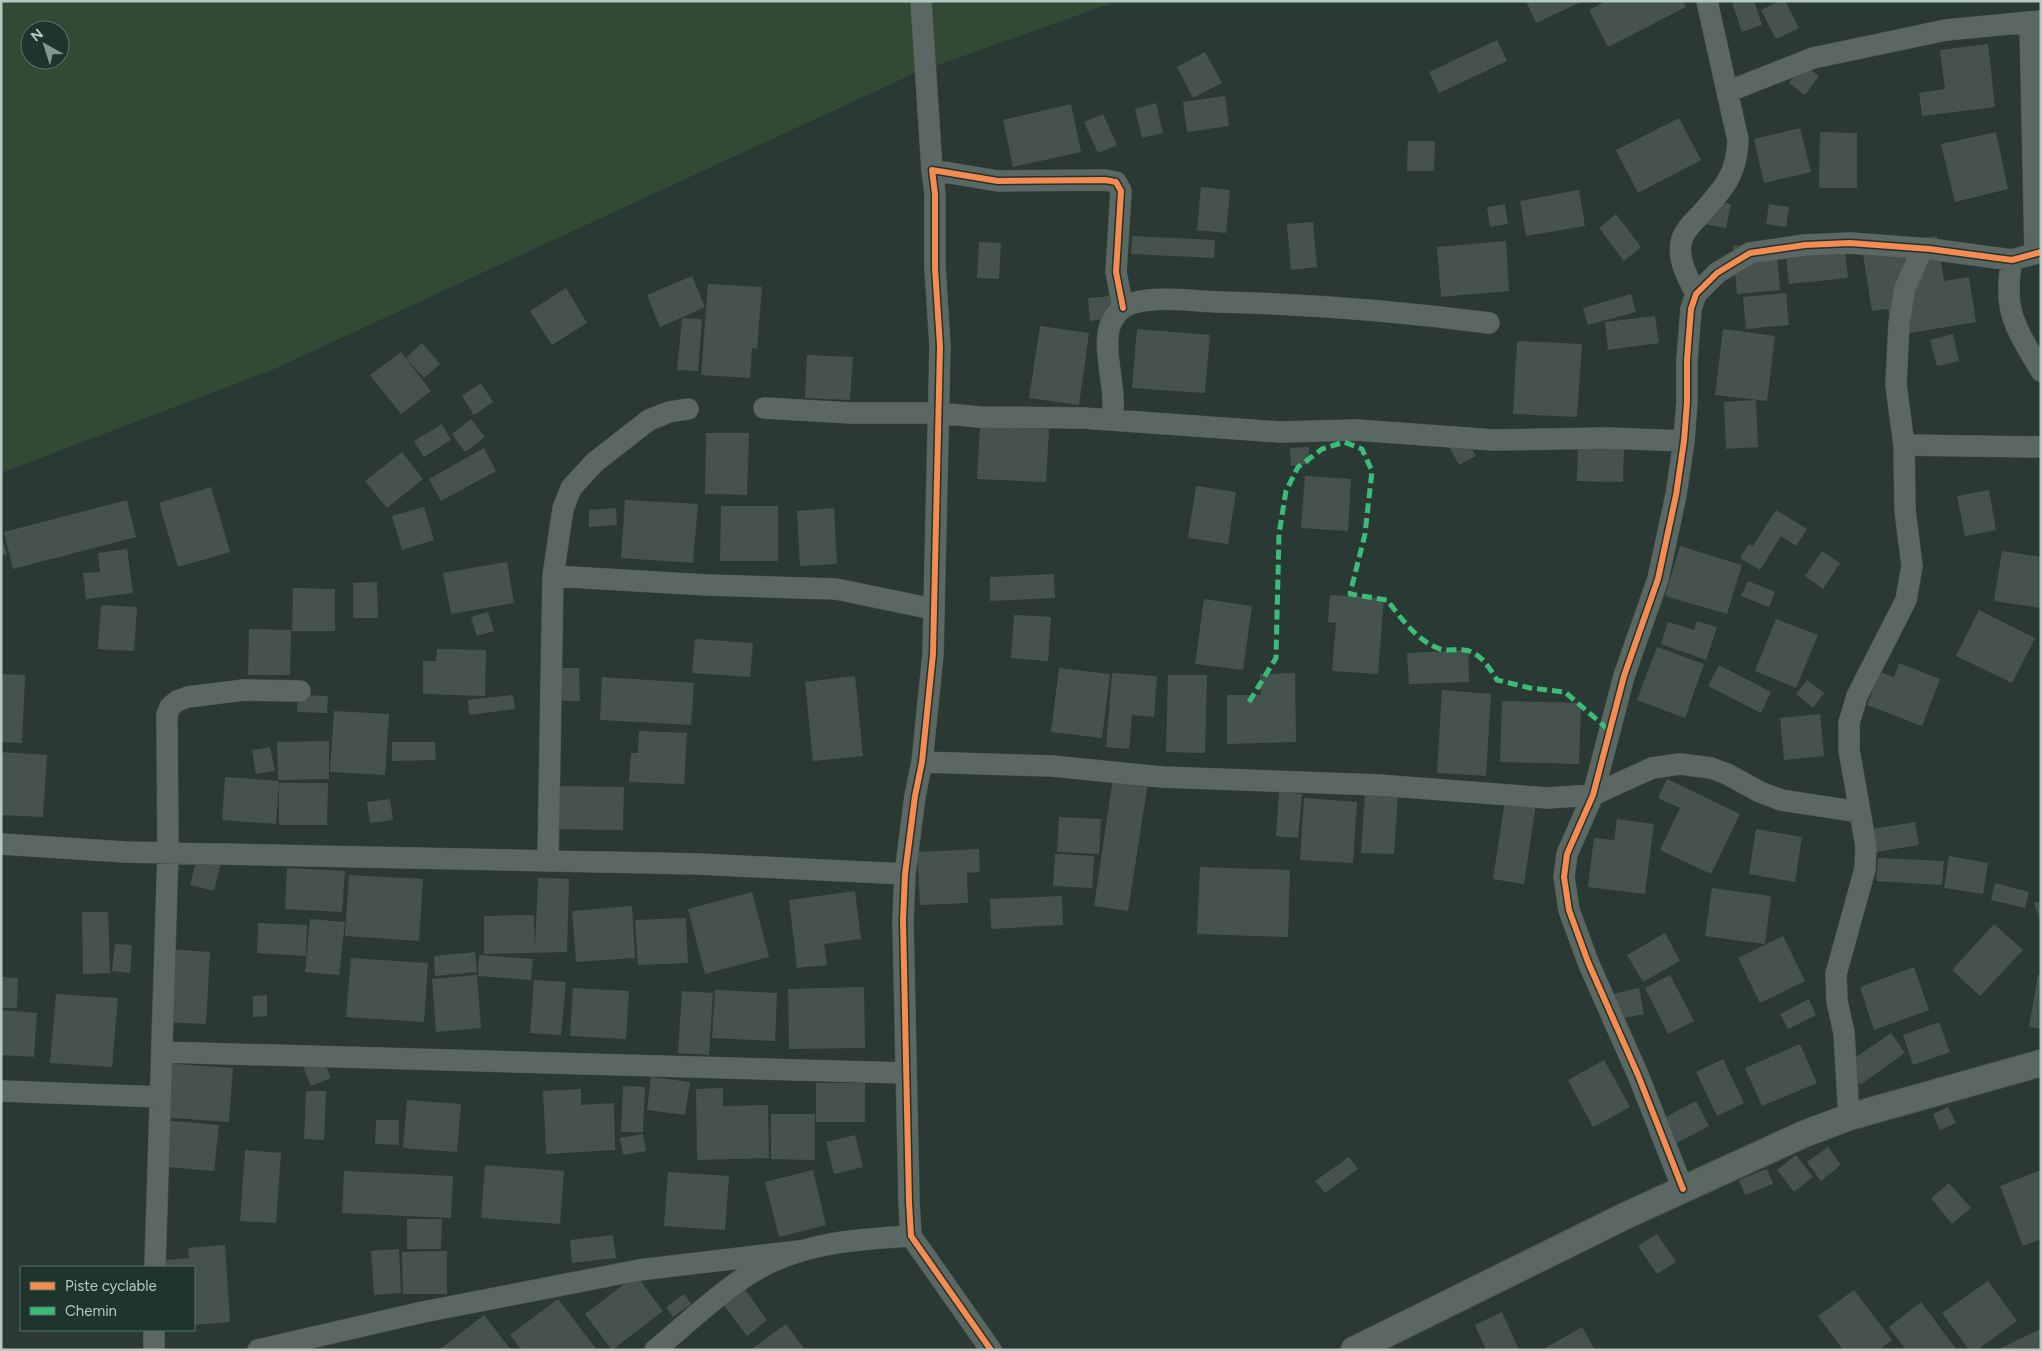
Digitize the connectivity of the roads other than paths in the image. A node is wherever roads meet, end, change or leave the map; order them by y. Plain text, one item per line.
1 (922, 1) edge
2 (1708, 1) edge
3 (2035, 21) edge
4 (1727, 92) junction
5 (932, 170) junction
6 (1922, 250) junction
7 (2038, 252) edge
8 (2012, 260) junction
9 (1696, 294) junction
10 (1123, 308) junction
11 (1489, 323) dead end
12 (2041, 371) edge
13 (764, 408) dead end
14 (688, 409) dead end
15 (939, 412) junction
16 (1111, 420) junction
17 (1684, 441) junction
18 (1904, 445) junction
19 (2041, 447) edge
20 (553, 576) junction
21 (933, 609) junction
22 (300, 691) dead end
23 (922, 762) junction
24 (1593, 795) junction
25 (1860, 812) junction
26 (1, 844) edge
27 (168, 852) junction
28 (548, 861) junction
29 (905, 874) junction
30 (162, 1052) junction
31 (2041, 1062) edge
32 (906, 1073) junction
33 (1, 1091) edge
34 (161, 1097) junction
35 (1849, 1117) junction
36 (1683, 1189) junction
37 (911, 1236) junction
38 (799, 1251) junction
39 (155, 1266) edge
40 (154, 1331) edge
41 (154, 1350) edge
42 (258, 1350) edge
43 (655, 1350) edge
44 (991, 1350) edge
45 (1354, 1350) edge

1 - 5 street
2 - 4 street
3 - 4 street
3 - 7 street
4 - 9 street
5 - 10 street
5 - 15 street
6 - 8 street
6 - 9 street
6 - 18 street
7 - 8 street
8 - 12 street
9 - 17 street
10 - 11 street
10 - 16 street
13 - 15 street
14 - 20 street
15 - 16 street
15 - 21 street
16 - 17 street
17 - 24 street
18 - 19 street
18 - 25 street
20 - 21 street
20 - 28 street
21 - 23 street
22 - 27 street
23 - 24 street
23 - 29 street
24 - 25 street
24 - 36 street
25 - 35 street
26 - 27 street
27 - 28 street
27 - 30 street
28 - 29 street
29 - 32 street
30 - 32 street
30 - 34 street
31 - 35 street
32 - 37 street
33 - 34 street
34 - 39 street
35 - 36 street
36 - 45 street
37 - 38 street
37 - 44 street
38 - 42 street
38 - 43 street
40 - 41 street

